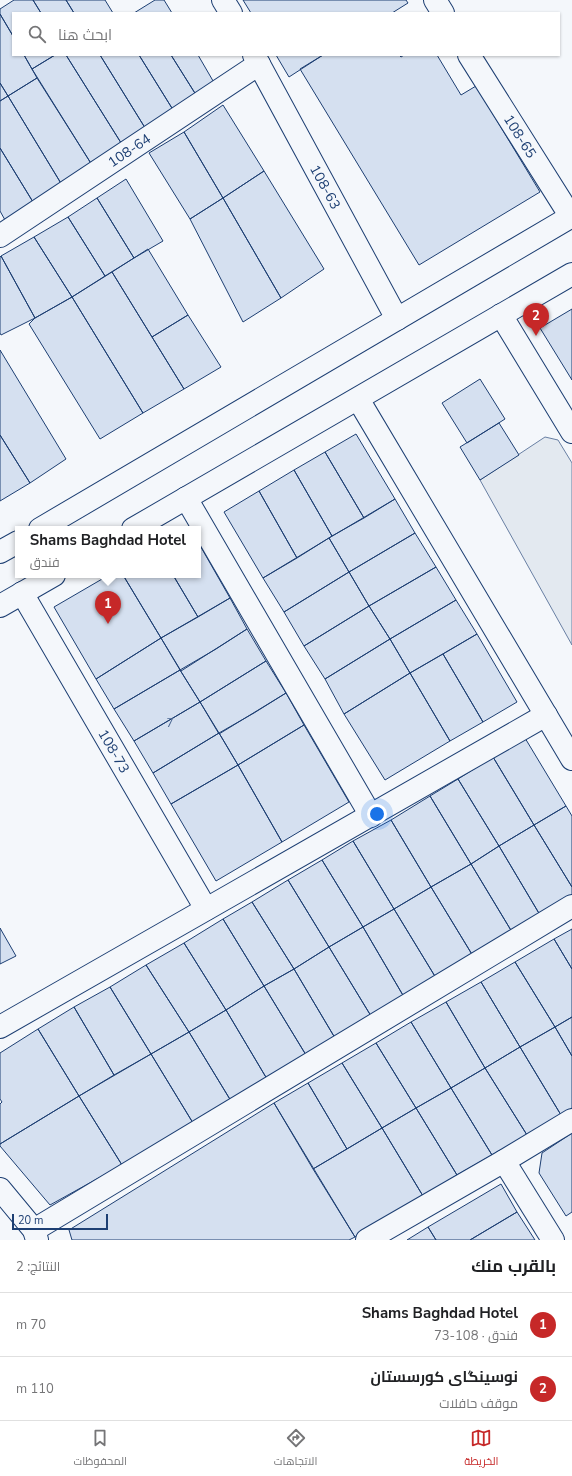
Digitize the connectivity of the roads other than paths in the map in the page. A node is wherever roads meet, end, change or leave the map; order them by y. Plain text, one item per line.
1 (223, 0) edge
2 (435, 0) edge
3 (230, 12) edge
4 (442, 12) edge
5 (471, 56) edge
6 (257, 60) edge
7 (571, 217) edge
8 (0, 236) edge
9 (572, 274) edge
10 (501, 315) junction
11 (397, 319) junction
12 (358, 399) junction
13 (572, 432) edge
14 (186, 498) junction
15 (48, 526) edge
16 (138, 526) edge
17 (15, 544) edge
18 (0, 552) edge
19 (49, 578) edge
20 (22, 593) junction
21 (0, 606) edge
22 (546, 716) junction
23 (572, 757) edge
24 (371, 816) junction
25 (572, 906) edge
26 (206, 909) junction
27 (0, 1027) edge
28 (572, 1120) edge
29 (504, 1161) junction
30 (0, 1189) edge
31 (36, 1235) edge
32 (367, 1240) edge
33 (553, 1240) edge

1 - 3 street
2 - 4 street
5 - 7 street, 108-65
6 - 8 street, 108-64
6 - 11 street, 108-63
7 - 11 street
9 - 10 street
10 - 12 street
10 - 13 street
11 - 15 street
12 - 14 street
12 - 22 street
14 - 16 street
14 - 24 street
17 - 18 street
19 - 20 street
20 - 21 street
20 - 26 street, 108-73
22 - 23 street
22 - 24 street
24 - 26 street
25 - 31 street
26 - 27 street
28 - 29 street
29 - 32 street
29 - 33 street
30 - 31 street

